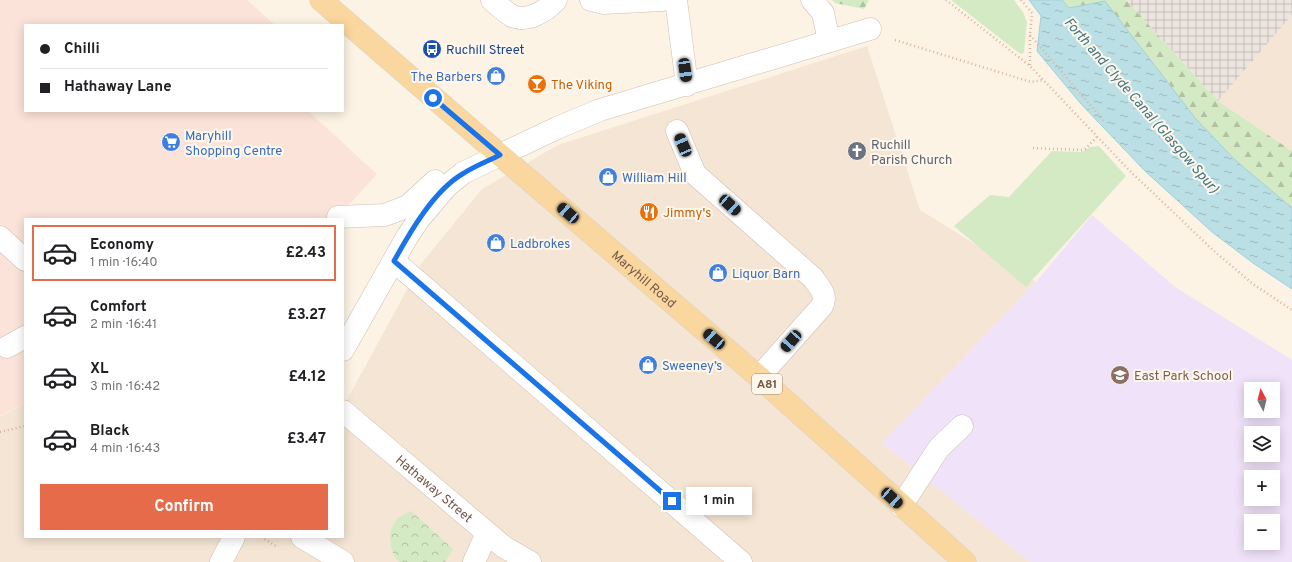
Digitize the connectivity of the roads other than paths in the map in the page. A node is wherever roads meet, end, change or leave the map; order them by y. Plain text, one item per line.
1 (321, 0) edge
2 (492, 0) edge
3 (556, 0) edge
4 (591, 0) edge
5 (663, 0) edge
6 (676, 0) edge
7 (812, 0) edge
8 (870, 28) road end
9 (829, 41) junction
10 (687, 85) junction
11 (677, 131) dead end
12 (500, 155) junction
13 (338, 216) dead end
14 (0, 237) edge
15 (24, 259) edge
16 (394, 261) junction
17 (344, 348) edge
18 (759, 377) junction
19 (344, 411) edge
20 (962, 426) dead end
21 (901, 506) junction
22 (487, 533) junction
23 (233, 538) edge
24 (304, 538) edge
25 (221, 562) edge
26 (343, 562) edge
27 (474, 562) edge
28 (530, 562) edge
29 (741, 562) edge
30 (965, 562) edge

1 - 12 main road, Maryhill Road / A81
2 - 3 street
4 - 5 street
6 - 10 street
7 - 9 street
8 - 9 street
9 - 10 street
10 - 12 street
11 - 18 street
12 - 13 street
12 - 16 street
12 - 18 main road, Maryhill Road / A81
14 - 15 street
16 - 17 street
16 - 29 street
18 - 21 main road, Maryhill Road / A81
19 - 22 street, Hathaway Street
20 - 21 street
21 - 30 main road, Maryhill Road / A81
22 - 27 street
22 - 28 street, Hathaway Street
23 - 25 street
24 - 26 street

